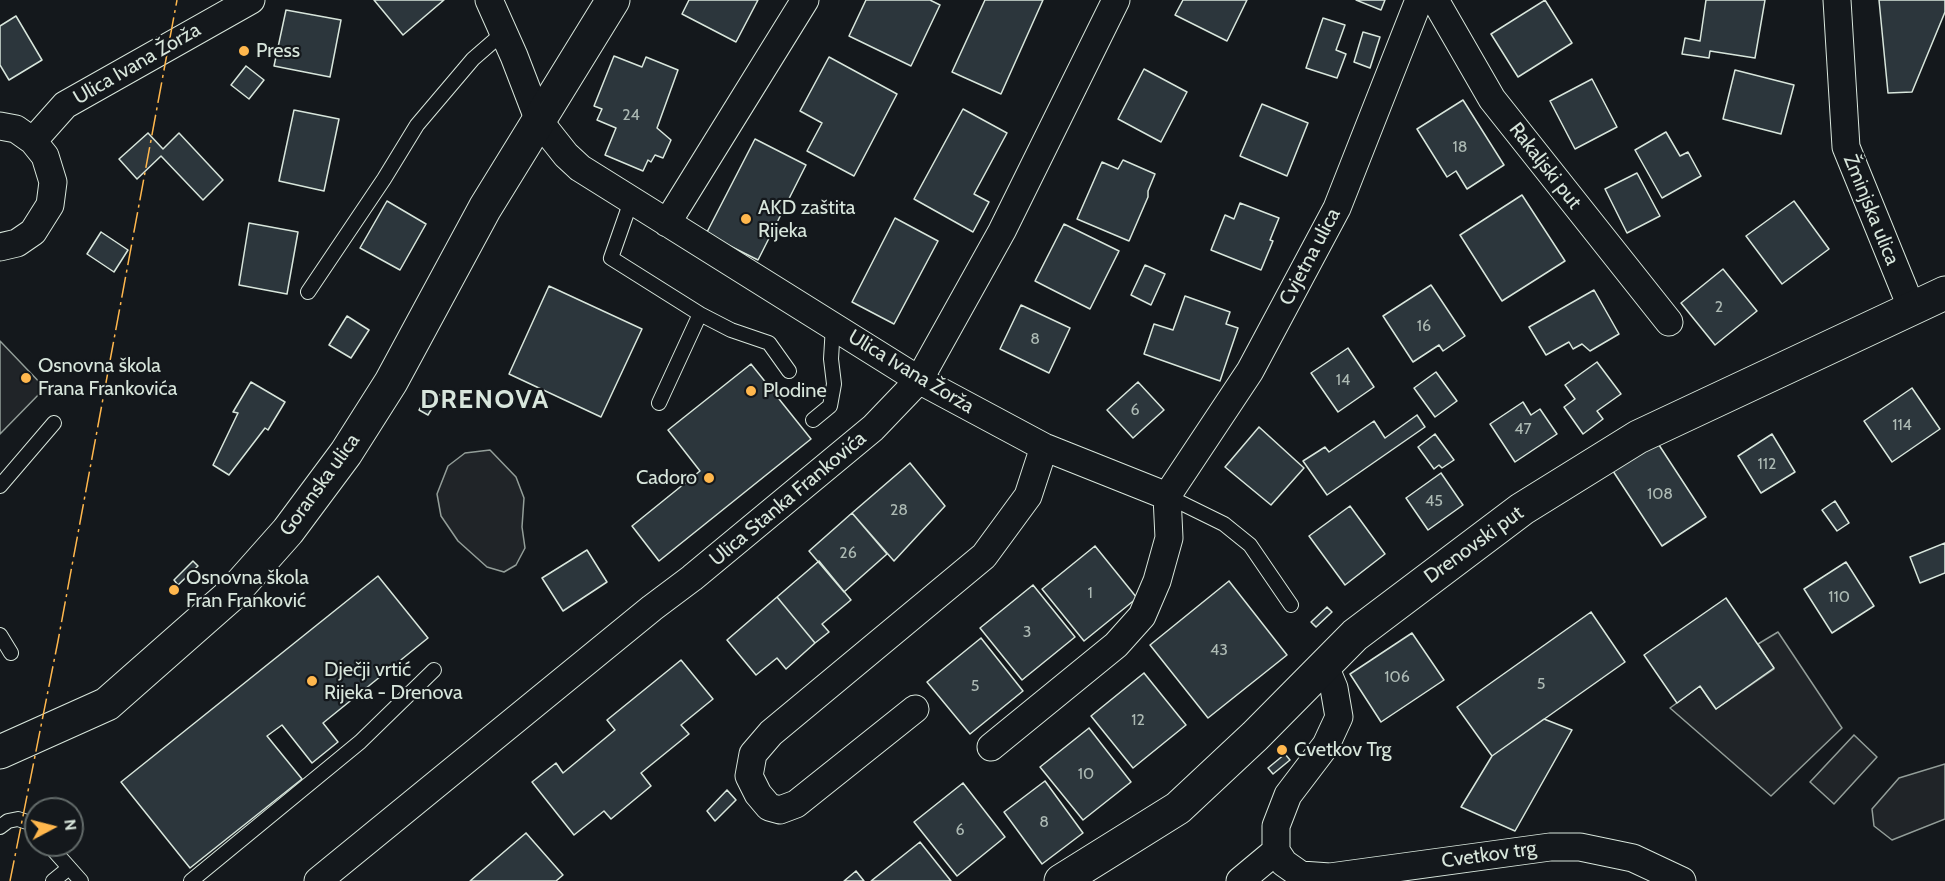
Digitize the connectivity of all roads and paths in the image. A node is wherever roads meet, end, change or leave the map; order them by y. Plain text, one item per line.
1 (250, 0) edge
2 (489, 0) edge
3 (613, 0) edge
4 (805, 0) edge
5 (1116, 0) edge
6 (1419, 0) edge
7 (1435, 0) edge
8 (1836, 0) edge
9 (504, 32) junction
10 (538, 121) junction
11 (0, 126) edge
12 (33, 141) junction
13 (631, 201) junction
14 (667, 223) junction
15 (0, 248) edge
16 (308, 292) dead end
17 (1945, 293) edge
18 (1912, 309) junction
19 (700, 314) junction
20 (1669, 322) dead end
21 (833, 326) junction
22 (789, 370) dead end
23 (919, 380) junction
24 (659, 403) dead end
25 (813, 420) dead end
26 (54, 423) dead end
27 (1044, 447) junction
28 (0, 486) edge
29 (1167, 496) junction
30 (1291, 605) dead end
31 (0, 635) edge
32 (11, 654) dead end
33 (1324, 664) junction
34 (434, 670) dead end
35 (915, 709) dead end
36 (991, 747) dead end
37 (0, 752) edge
38 (24, 821) edge
39 (0, 827) edge
40 (1276, 851) junction
41 (59, 857) edge
42 (69, 868) junction
43 (53, 881) edge
44 (81, 881) edge
45 (191, 881) edge
46 (318, 881) edge
47 (1061, 881) edge
48 (1240, 881) edge
49 (1682, 881) edge

1 - 12 street, Ulica Ivana Žorža
2 - 9 street, Ulica Ivana Žorža
3 - 10 main road, Goranska ulica
4 - 14 street
5 - 23 street, Ulica Stanka Frankovića
6 - 29 street, Cvjetna ulica
7 - 20 street, Rakaljski put
8 - 18 street, Žminjska ulica
9 - 10 street, Ulica Ivana Žorža
9 - 16 lane
10 - 13 street, Ulica Ivana Žorža
10 - 37 main road, Goranska ulica
11 - 12 street
12 - 15 street
13 - 14 street, Ulica Ivana Žorža
13 - 19 lane
14 - 21 street, Ulica Ivana Žorža
17 - 18 main road, Drenovski put
18 - 33 main road, Drenovski put
19 - 22 lane
19 - 24 lane
21 - 23 street, Ulica Ivana Žorža
21 - 25 lane
23 - 27 street, Ulica Ivana Žorža
23 - 46 street, Ulica Stanka Frankovića
26 - 28 lane
27 - 29 street, Ulica Ivana Žorža
27 - 35 street
29 - 30 lane
29 - 36 street
31 - 32 lane
33 - 40 street
33 - 47 main road, Drenovski put
34 - 45 lane
38 - 39 lane
40 - 48 street
40 - 49 street, Cvetkov trg
41 - 42 lane
42 - 43 lane
42 - 44 lane

